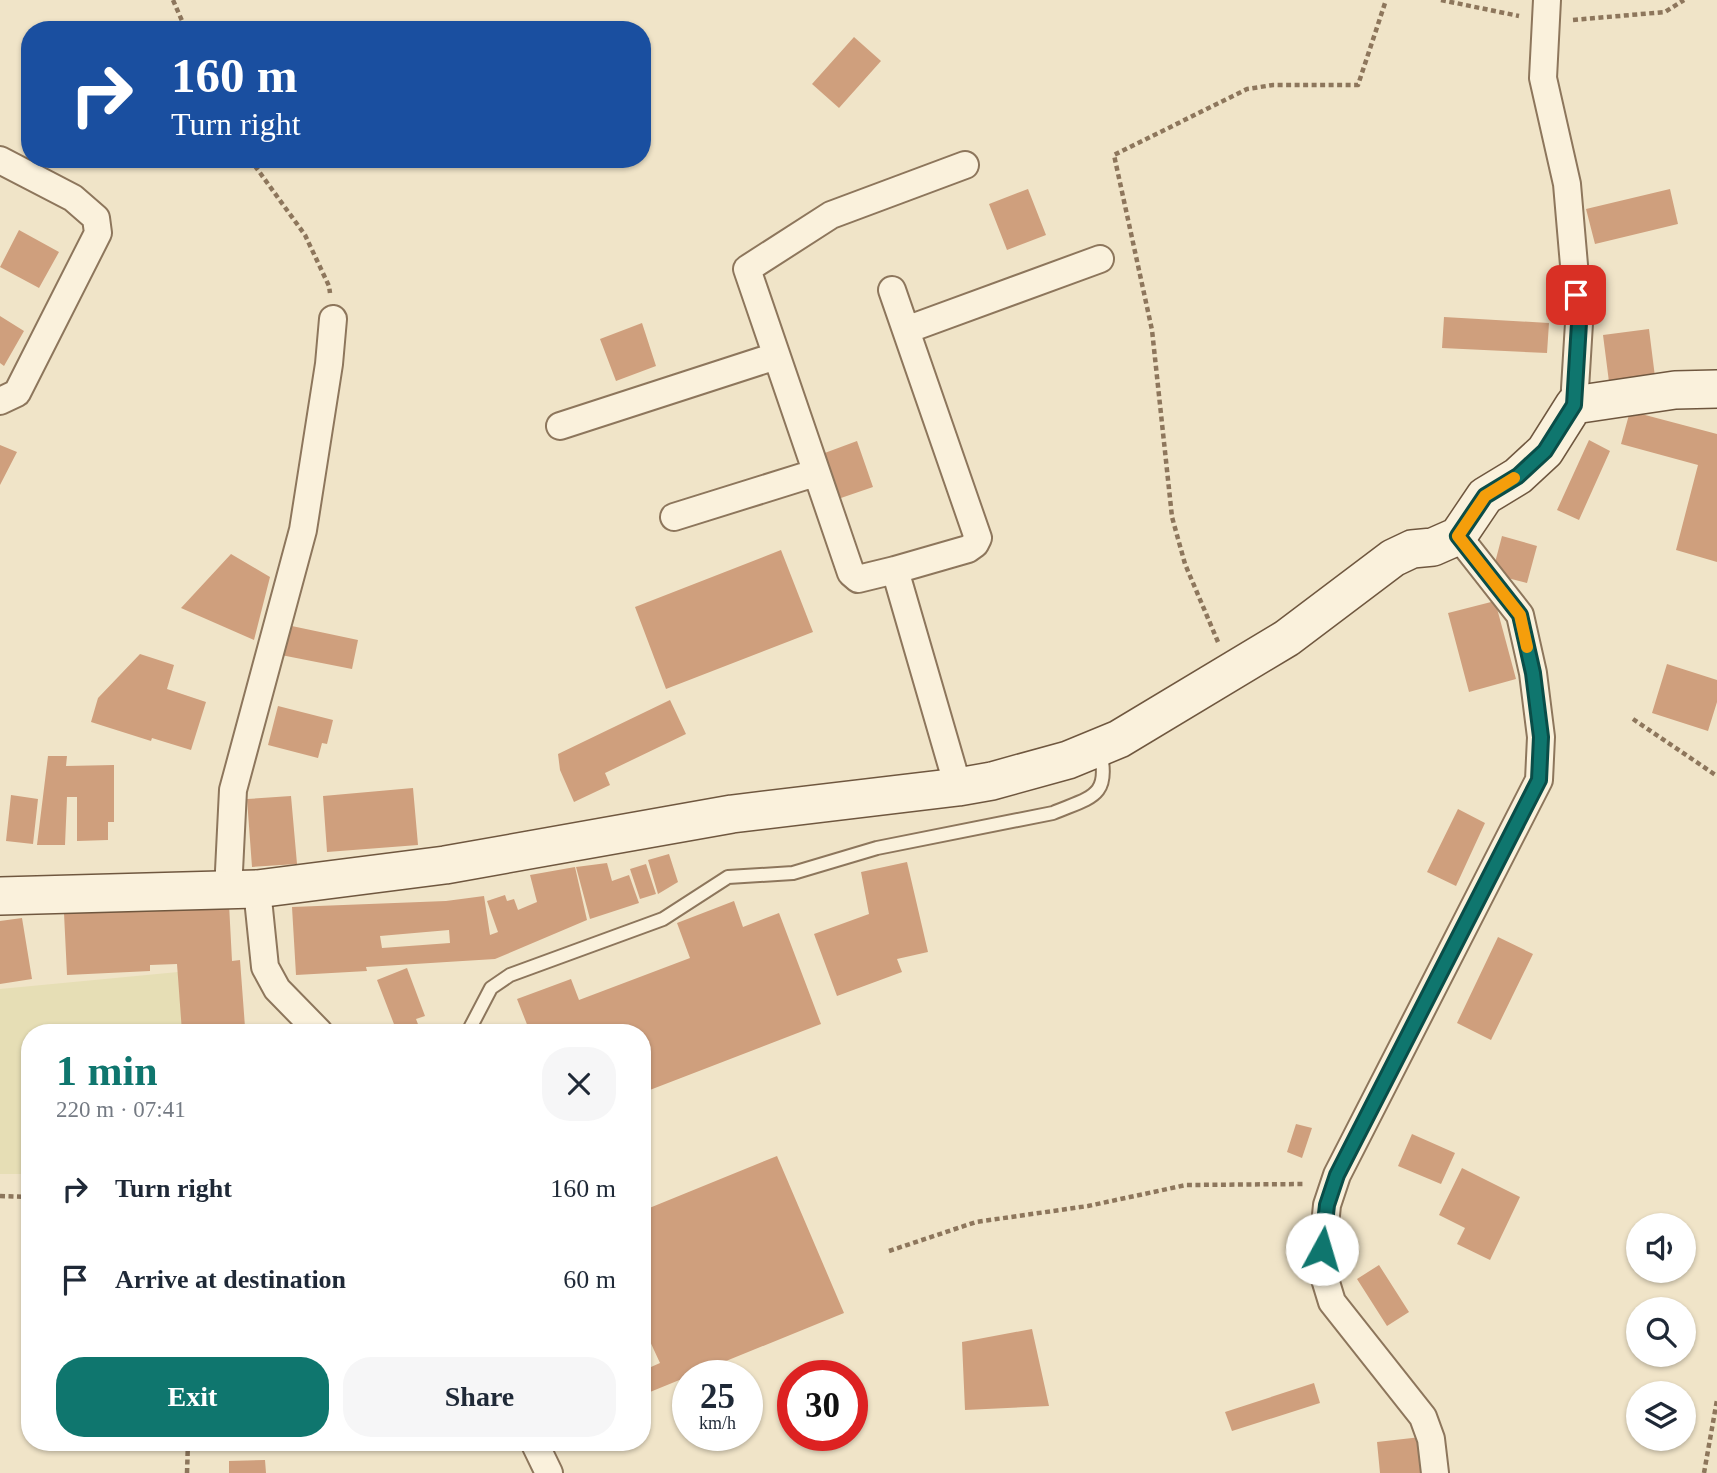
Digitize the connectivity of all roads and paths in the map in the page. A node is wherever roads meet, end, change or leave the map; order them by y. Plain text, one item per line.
1 (173, 0) edge
2 (1386, 0) edge
3 (1441, 0) edge
4 (1684, 0) edge
5 (1546, 11) edge
6 (182, 21) edge
7 (0, 160) edge
8 (965, 164) dead end
9 (257, 168) edge
10 (1100, 260) dead end
11 (892, 290) dead end
12 (333, 319) joint
13 (906, 330) junction
14 (776, 356) junction
15 (1717, 389) edge
16 (0, 401) edge
17 (1574, 405) junction
18 (559, 426) dead end
19 (815, 473) junction
20 (674, 517) dead end
21 (1458, 536) junction
22 (895, 570) junction
23 (1231, 674) junction
24 (1633, 719) dead end
25 (1099, 747) junction
26 (1717, 776) edge
27 (958, 788) junction
28 (242, 890) junction
29 (0, 897) edge
30 (311, 1024) edge
31 (472, 1024) edge
32 (1337, 1175) junction
33 (0, 1196) edge
34 (21, 1197) edge
35 (889, 1251) dead end
36 (1717, 1400) edge
37 (188, 1451) edge
38 (538, 1451) edge
39 (187, 1473) edge
40 (549, 1473) edge
41 (1435, 1473) edge
42 (1704, 1473) edge

1 - 6 path
2 - 23 path
3 - 5 path
4 - 5 path
5 - 17 street
7 - 16 street
8 - 14 street
9 - 12 path
10 - 13 street
11 - 13 street
12 - 28 street
13 - 22 street
14 - 18 street
14 - 19 street
15 - 17 main road
17 - 21 main road
19 - 20 street
19 - 22 street
21 - 23 main road
21 - 32 street
22 - 27 street
23 - 25 main road
24 - 26 path
25 - 27 main road
25 - 31 lane
27 - 28 main road
28 - 29 main road
28 - 30 street
32 - 35 path
32 - 41 street
33 - 34 path
36 - 42 path
37 - 39 path
38 - 40 street

